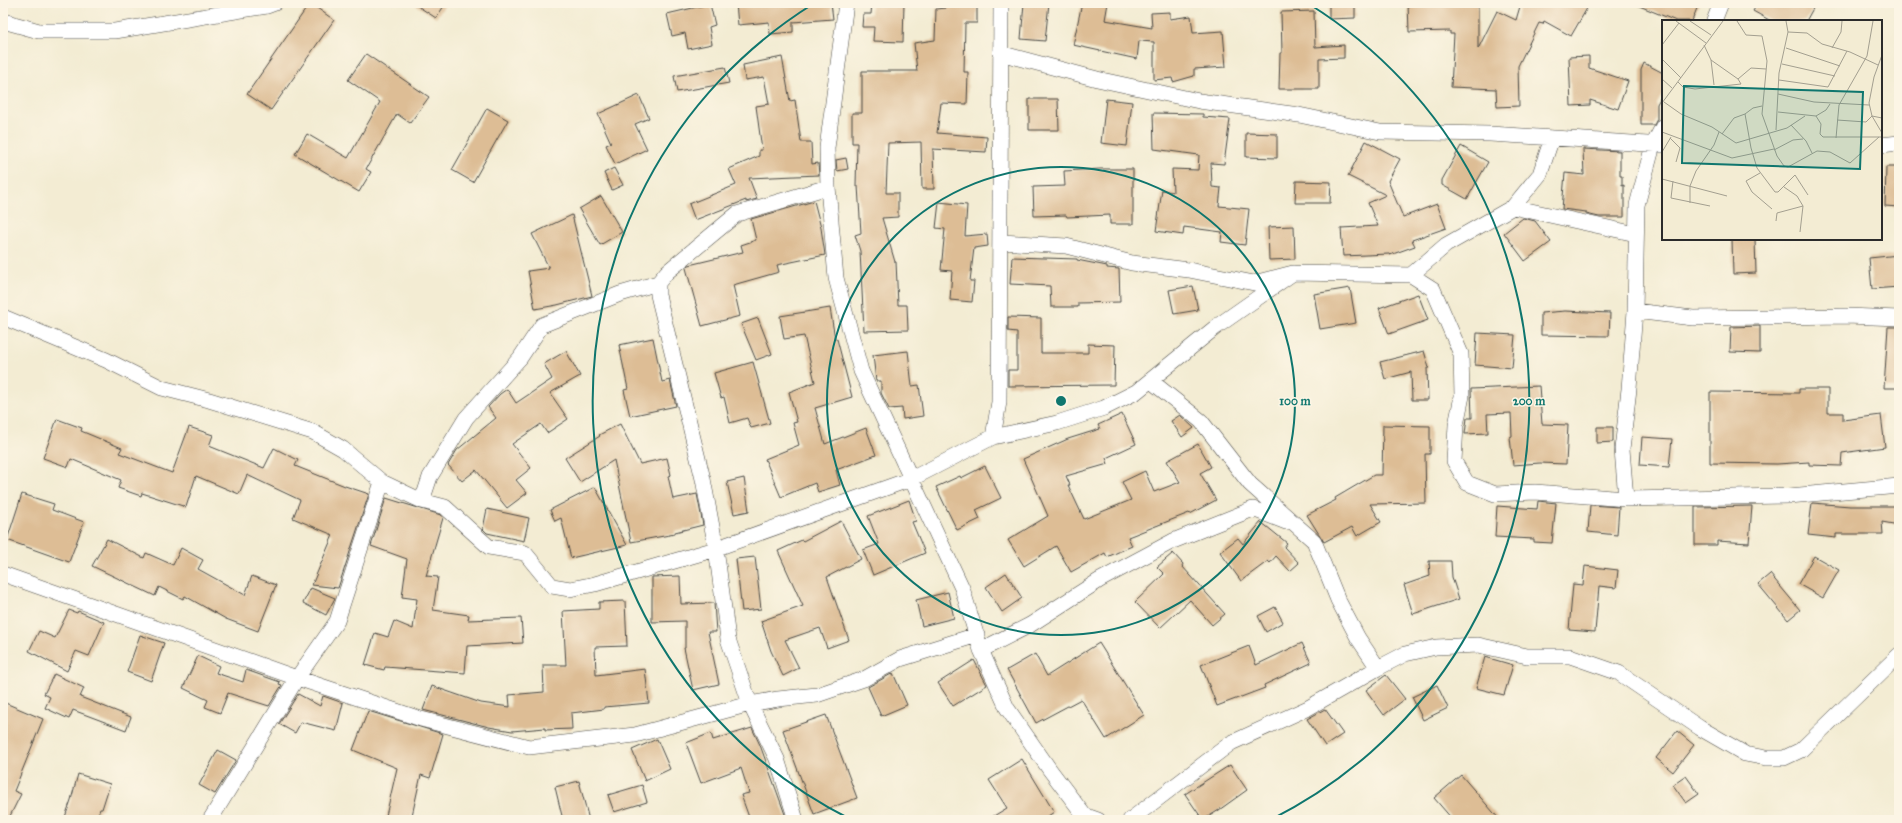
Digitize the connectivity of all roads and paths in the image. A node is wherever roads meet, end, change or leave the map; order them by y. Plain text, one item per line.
1 (275, 3) edge
2 (846, 3) edge
3 (1001, 3) edge
4 (1721, 3) edge
5 (1714, 20) edge
6 (3, 21) edge
7 (1000, 53) junction
8 (1662, 130) edge
9 (1552, 138) junction
10 (1899, 143) edge
11 (1658, 145) edge
12 (1882, 145) edge
13 (828, 187) junction
14 (1513, 207) junction
15 (1636, 234) junction
16 (1001, 242) junction
17 (1293, 273) junction
18 (1411, 275) junction
19 (658, 283) junction
20 (1635, 311) junction
21 (3, 317) edge
22 (1899, 318) edge
23 (1151, 381) junction
24 (993, 437) junction
25 (911, 479) junction
26 (382, 482) junction
27 (1899, 486) edge
28 (1626, 499) junction
29 (422, 501) junction
30 (1295, 525) junction
31 (716, 548) junction
32 (3, 574) edge
33 (976, 635) junction
34 (981, 650) junction
35 (1899, 655) edge
36 (1378, 668) junction
37 (296, 678) junction
38 (750, 704) junction
39 (210, 820) edge
40 (796, 820) edge
41 (1098, 820) edge
42 (1130, 820) edge

1 - 6 street
2 - 13 street
3 - 7 street
4 - 5 street
7 - 9 street
7 - 16 street
8 - 11 street
9 - 11 street
9 - 14 street
10 - 12 street
11 - 15 street
13 - 19 street
13 - 25 street
14 - 15 street
14 - 18 street
15 - 20 street
16 - 17 street
16 - 24 street
17 - 18 street
17 - 23 street
18 - 28 street
19 - 29 street
19 - 31 street
20 - 22 street
20 - 28 street
21 - 26 street
23 - 24 street
23 - 30 street
24 - 25 street
25 - 31 street
25 - 33 street
26 - 29 street
26 - 37 street
27 - 28 street
29 - 31 street
30 - 34 street
30 - 36 street
31 - 38 street
32 - 37 street
33 - 34 street
33 - 38 street
34 - 41 street
35 - 36 street
36 - 42 street
37 - 38 street
37 - 39 street
38 - 40 street

